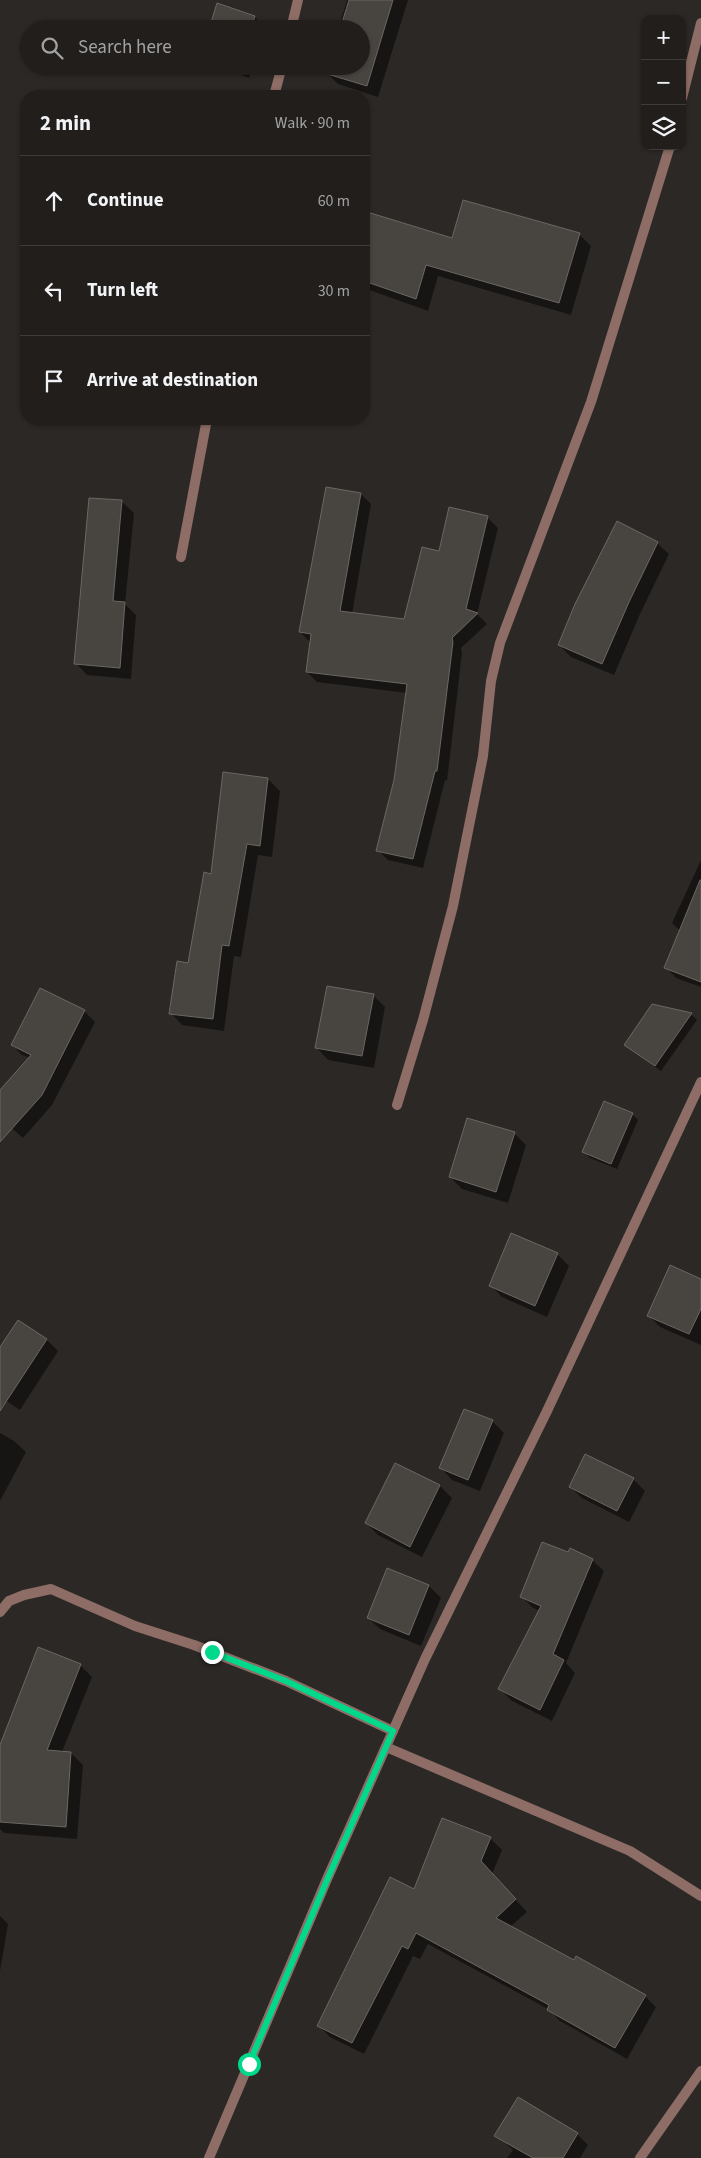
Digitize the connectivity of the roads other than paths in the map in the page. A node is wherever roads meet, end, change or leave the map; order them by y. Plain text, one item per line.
1 (298, 0) edge
2 (293, 20) edge
3 (701, 23) edge
4 (280, 75) edge
5 (686, 82) edge
6 (276, 90) edge
7 (669, 150) edge
8 (206, 425) edge
9 (181, 557) dead end
10 (701, 1082) edge
11 (397, 1104) dead end
12 (0, 1612) edge
13 (393, 1731) junction
14 (386, 1747) junction
15 (701, 1896) edge
16 (701, 2071) edge
17 (209, 2158) edge
18 (640, 2158) edge

1 - 2 street
3 - 5 street
4 - 6 street
7 - 11 street
8 - 9 street
10 - 13 street
12 - 13 street
13 - 14 street
14 - 15 street
14 - 17 street
16 - 18 street

